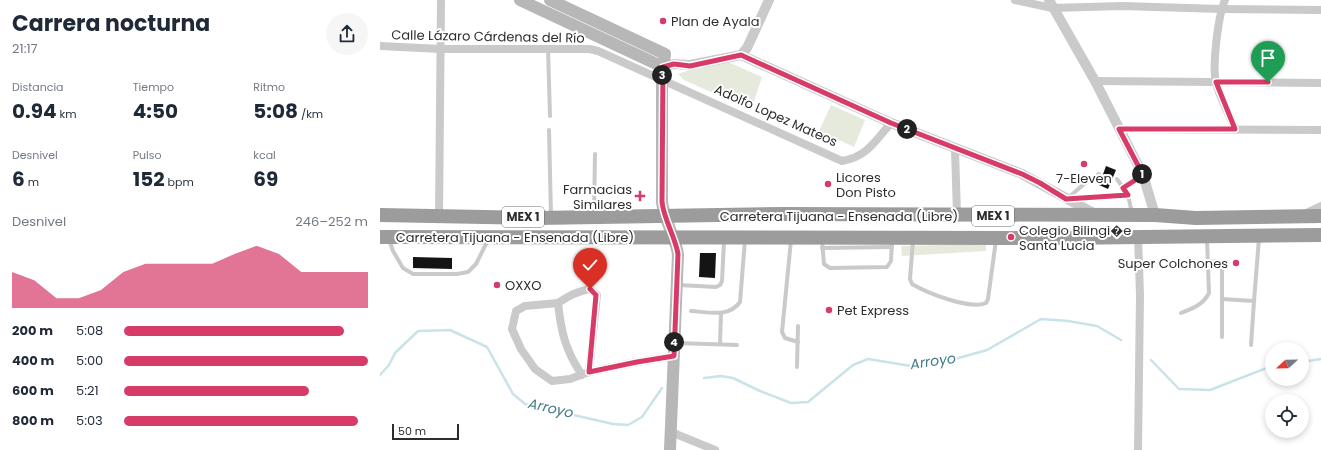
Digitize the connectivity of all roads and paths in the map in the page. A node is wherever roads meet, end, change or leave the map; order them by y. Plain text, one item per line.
1 (441, 0) edge
2 (520, 0) edge
3 (550, 0) edge
4 (769, 0) edge
5 (1015, 0) edge
6 (1225, 0) edge
7 (1120, 3) edge
8 (1051, 4) edge
9 (1221, 9) junction
10 (1321, 10) edge
11 (380, 46) edge
12 (548, 48) junction
13 (441, 49) junction
14 (741, 55) junction
15 (667, 70) junction
16 (1095, 81) junction
17 (1216, 82) junction
18 (1321, 83) edge
19 (550, 116) dead end
20 (891, 123) junction
21 (1119, 129) junction
22 (1235, 129) junction
23 (549, 130) dead end
24 (1321, 130) edge
25 (955, 149) junction
26 (595, 154) dead end
27 (1099, 174) dead end
28 (1143, 175) junction
29 (1116, 179) dead end
30 (1123, 188) junction
31 (1128, 195) junction
32 (1066, 199) junction
33 (1321, 206) edge
34 (380, 215) edge
35 (957, 215) junction
36 (1155, 215) junction
37 (439, 216) junction
38 (665, 216) junction
39 (1099, 216) junction
40 (1132, 216) junction
41 (1300, 216) junction
42 (1321, 216) edge
43 (594, 217) junction
44 (552, 218) junction
45 (1196, 218) junction
46 (1321, 235) edge
47 (1138, 236) junction
48 (1259, 236) junction
49 (384, 237) edge
50 (791, 237) junction
51 (1207, 237) junction
52 (489, 238) junction
53 (674, 238) junction
54 (724, 238) junction
55 (745, 238) junction
56 (913, 238) junction
57 (997, 238) junction
58 (892, 242) junction
59 (822, 243) junction
60 (1208, 262) junction
61 (676, 285) junction
62 (1222, 299) junction
63 (1254, 301) junction
64 (558, 302) junction
65 (691, 311) dead end
66 (721, 313) junction
67 (1181, 313) dead end
68 (798, 326) dead end
69 (1222, 337) dead end
70 (798, 342) junction
71 (674, 343) junction
72 (720, 344) junction
73 (737, 346) dead end
74 (1251, 346) dead end
75 (674, 356) junction
76 (797, 367) dead end
77 (586, 373) junction
78 (671, 432) junction
79 (670, 450) edge
80 (715, 450) edge
81 (1138, 450) edge

1 - 13 street
2 - 15 main road
3 - 15 main road
4 - 14 street
5 - 8 street
6 - 9 street
7 - 8 street
7 - 9 street
8 - 16 street
9 - 10 street
9 - 17 street
11 - 13 street, Calle Lázaro Cárdenas del Río
12 - 13 street, Calle Lázaro Cárdenas del Río
12 - 15 street, Calle Lázaro Cárdenas del Río
12 - 19 lane
13 - 37 street
14 - 15 street
14 - 20 street
15 - 20 street, Adolfo Lopez Mateos
15 - 38 main road
16 - 17 street
16 - 21 street
17 - 18 street
17 - 22 street
20 - 25 street
21 - 22 street
21 - 28 street
22 - 24 street
23 - 44 lane
25 - 32 street
25 - 35 street
26 - 43 lane
27 - 32 lane
28 - 30 lane
28 - 36 street
29 - 30 lane
30 - 31 lane
31 - 32 lane
31 - 40 lane
32 - 39 street
33 - 41 street
34 - 37 highway, Carretera Tijuana - Ensenada (Libre) / MEX 1
35 - 38 highway, Carretera Tijuana - Ensenada (Libre) / MEX 1
35 - 39 highway, Carretera Tijuana - Ensenada (Libre) / MEX 1
36 - 40 highway, Carretera Tijuana - Ensenada (Libre) / MEX 1
36 - 45 highway, Carretera Tijuana - Ensenada (Libre) / MEX 1
37 - 44 highway, Carretera Tijuana - Ensenada (Libre) / MEX 1
38 - 43 highway, Carretera Tijuana - Ensenada (Libre) / MEX 1
38 - 53 main road
39 - 40 highway, Carretera Tijuana - Ensenada (Libre) / MEX 1
41 - 42 highway, Carretera Tijuana - Ensenada (Libre) / MEX 1
41 - 45 highway, Carretera Tijuana - Ensenada (Libre) / MEX 1
43 - 44 highway, Carretera Tijuana - Ensenada (Libre) / MEX 1
45 - 51 highway
46 - 48 highway, Carretera Tijuana - Ensenada (Libre) / MEX 1
47 - 51 highway, Carretera Tijuana - Ensenada (Libre) / MEX 1
47 - 57 highway, Carretera Tijuana - Ensenada (Libre) / MEX 1
47 - 81 street
48 - 51 highway, Carretera Tijuana - Ensenada (Libre) / MEX 1
48 - 63 lane
49 - 52 highway, Carretera Tijuana - Ensenada (Libre) / MEX 1
49 - 52 lane
50 - 55 highway, Carretera Tijuana - Ensenada (Libre) / MEX 1
50 - 59 highway, Carretera Tijuana - Ensenada (Libre) / MEX 1
50 - 70 lane
51 - 60 lane
52 - 53 highway, Carretera Tijuana - Ensenada (Libre) / MEX 1
53 - 54 highway, Carretera Tijuana - Ensenada (Libre) / MEX 1
53 - 61 main road
54 - 55 highway, Carretera Tijuana - Ensenada (Libre) / MEX 1
54 - 61 lane
55 - 66 lane
56 - 57 highway, Carretera Tijuana - Ensenada (Libre) / MEX 1
56 - 57 lane
56 - 58 highway, Carretera Tijuana - Ensenada (Libre) / MEX 1
58 - 59 highway, Carretera Tijuana - Ensenada (Libre) / MEX 1
58 - 59 lane
60 - 62 lane
60 - 67 lane
61 - 71 main road
62 - 63 lane
62 - 69 lane
63 - 74 lane
64 - 77 street
64 - 77 street
64 - 77 street
65 - 66 lane
66 - 72 lane
68 - 70 lane
70 - 76 lane
71 - 72 lane
71 - 75 main road
72 - 73 lane
75 - 77 street
75 - 78 main road
78 - 79 main road
78 - 80 street

